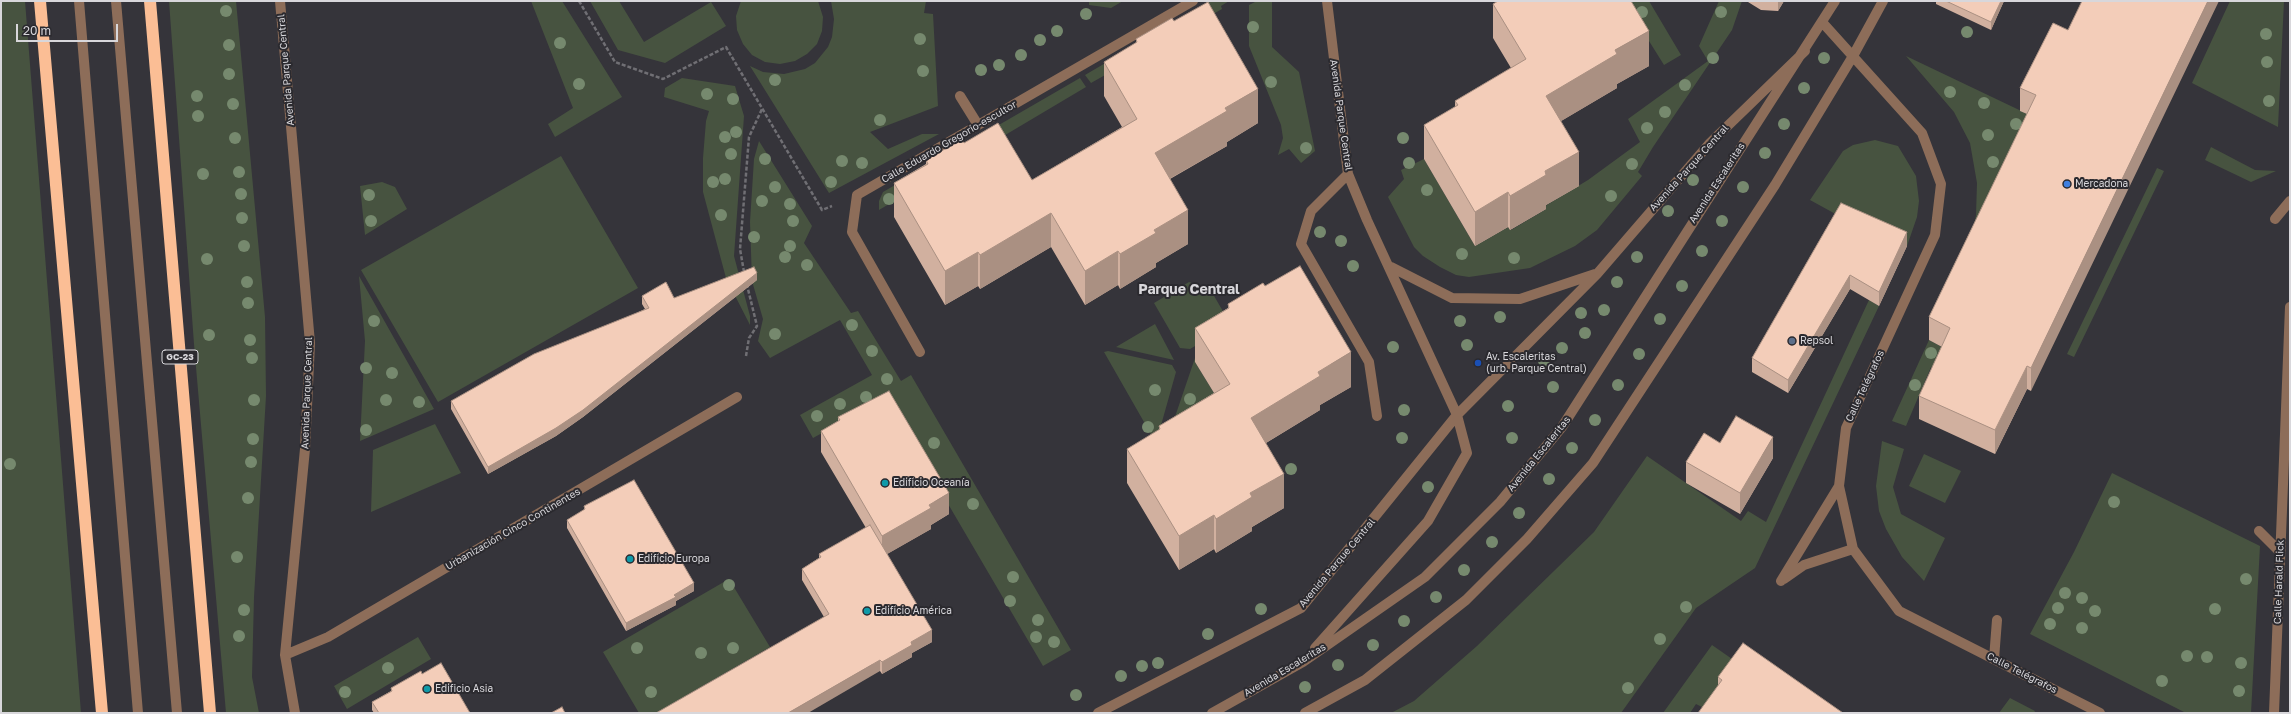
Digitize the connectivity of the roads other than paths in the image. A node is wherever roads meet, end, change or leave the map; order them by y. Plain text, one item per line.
1 (40, 1) edge
2 (79, 1) edge
3 (116, 1) edge
4 (150, 1) edge
5 (280, 1) edge
6 (1193, 1) edge
7 (1327, 1) edge
8 (1835, 1) edge
9 (1883, 1) edge
10 (1822, 22) junction
11 (1805, 51) junction
12 (1853, 56) junction
13 (960, 96) dead end
14 (978, 125) junction
15 (1348, 174) junction
16 (2290, 201) edge
17 (2275, 219) dead end
18 (1391, 267) junction
19 (1597, 274) junction
20 (2290, 307) edge
21 (920, 352) dead end
22 (737, 397) dead end
23 (1458, 415) junction
24 (1377, 416) dead end
25 (1839, 486) junction
26 (2259, 531) dead end
27 (1853, 549) junction
28 (2280, 552) junction
29 (1997, 620) dead end
30 (285, 655) junction
31 (1994, 659) junction
32 (1303, 662) junction
33 (102, 713) edge
34 (138, 713) edge
35 (177, 713) edge
36 (210, 713) edge
37 (295, 713) edge
38 (1098, 713) edge
39 (1212, 713) edge
40 (1305, 713) edge
41 (2100, 713) edge
42 (2274, 713) edge

1 - 33 highway
2 - 34 street
3 - 35 street
4 - 36 highway, GC-23
5 - 30 street, Avenida Parque Central
6 - 14 street, Calle Eduardo Gregorio-escultor
7 - 15 street, Avenida Parque Central
8 - 10 street, Avenida Escaleritas
9 - 12 street
10 - 11 street, Avenida Escaleritas
10 - 12 street, Calle Telégrafos
11 - 19 street, Avenida Parque Central
11 - 32 street, Avenida Escaleritas
12 - 25 street, Calle Telégrafos
12 - 40 street
13 - 14 street
14 - 21 street, Calle Eduardo Gregorio-escultor
15 - 18 street, Avenida Parque Central
15 - 24 street
16 - 17 street
18 - 19 street
18 - 23 street, Avenida Parque Central
19 - 23 street, Avenida Parque Central
20 - 28 street, Calle Harald Flick
22 - 30 street, Urbanización Cinco Continentes
23 - 32 street, Avenida Parque Central
23 - 38 street, Avenida Parque Central
25 - 27 street, Calle Telégrafos
25 - 27 street
26 - 28 street
27 - 31 street, Calle Telégrafos
28 - 42 street, Calle Harald Flick
29 - 31 street
30 - 37 street, Avenida Parque Central
31 - 41 street, Calle Telégrafos
32 - 39 street, Avenida Escaleritas

